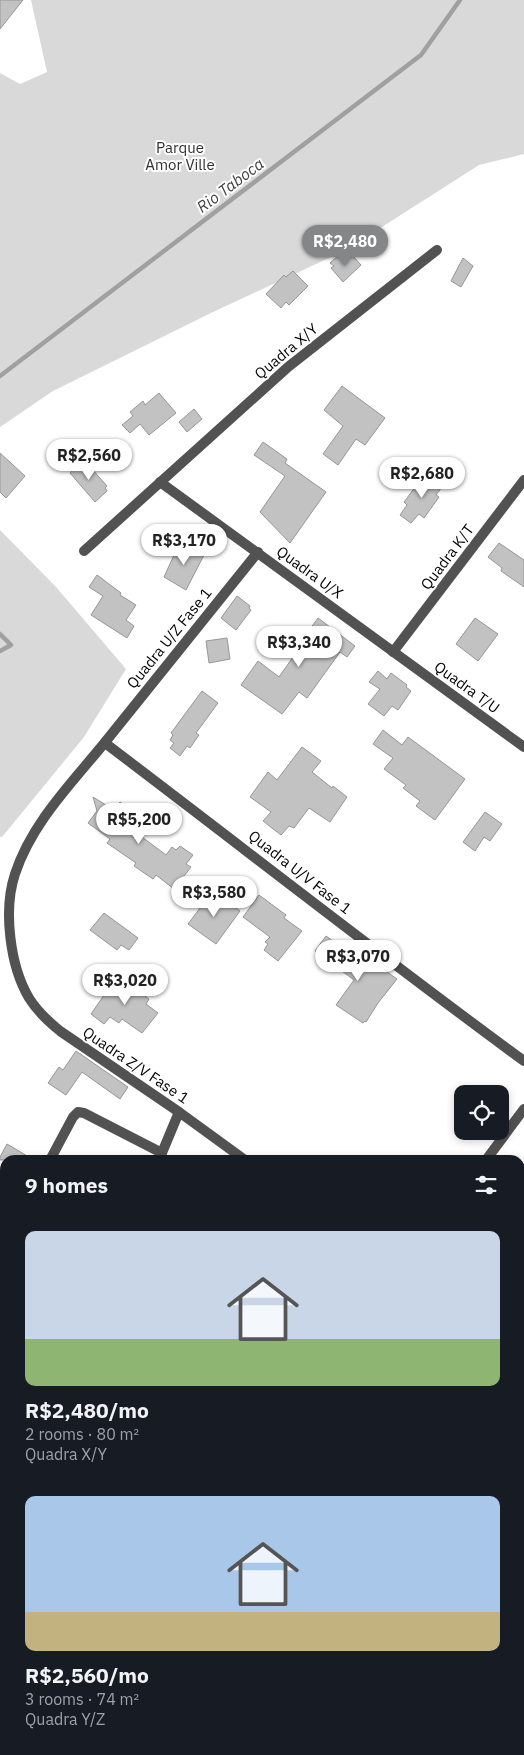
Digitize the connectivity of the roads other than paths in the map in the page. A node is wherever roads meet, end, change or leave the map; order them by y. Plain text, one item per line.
1 (437, 250) dead end
2 (524, 480) edge
3 (160, 482) junction
4 (84, 551) dead end
5 (258, 552) junction
6 (393, 652) junction
7 (105, 743) junction
8 (524, 747) edge
9 (524, 1061) edge
10 (524, 1108) edge
11 (179, 1112) junction
12 (53, 1155) edge
13 (159, 1155) edge
14 (161, 1155) edge
15 (238, 1155) edge
16 (490, 1155) edge

1 - 3 street, Quadra X/Y
2 - 6 street, Quadra K/T
3 - 4 street, Quadra X/Y
3 - 5 street, Quadra U/X
5 - 6 street, Quadra U/X
5 - 7 street, Quadra U/Z Fase 1
6 - 8 street, Quadra T/U
7 - 9 street, Quadra U/V Fase 1
7 - 11 street, Quadra Z/V Fase 1
10 - 16 street
11 - 14 street
11 - 15 street, Quadra Z/V Fase 1
12 - 13 street

